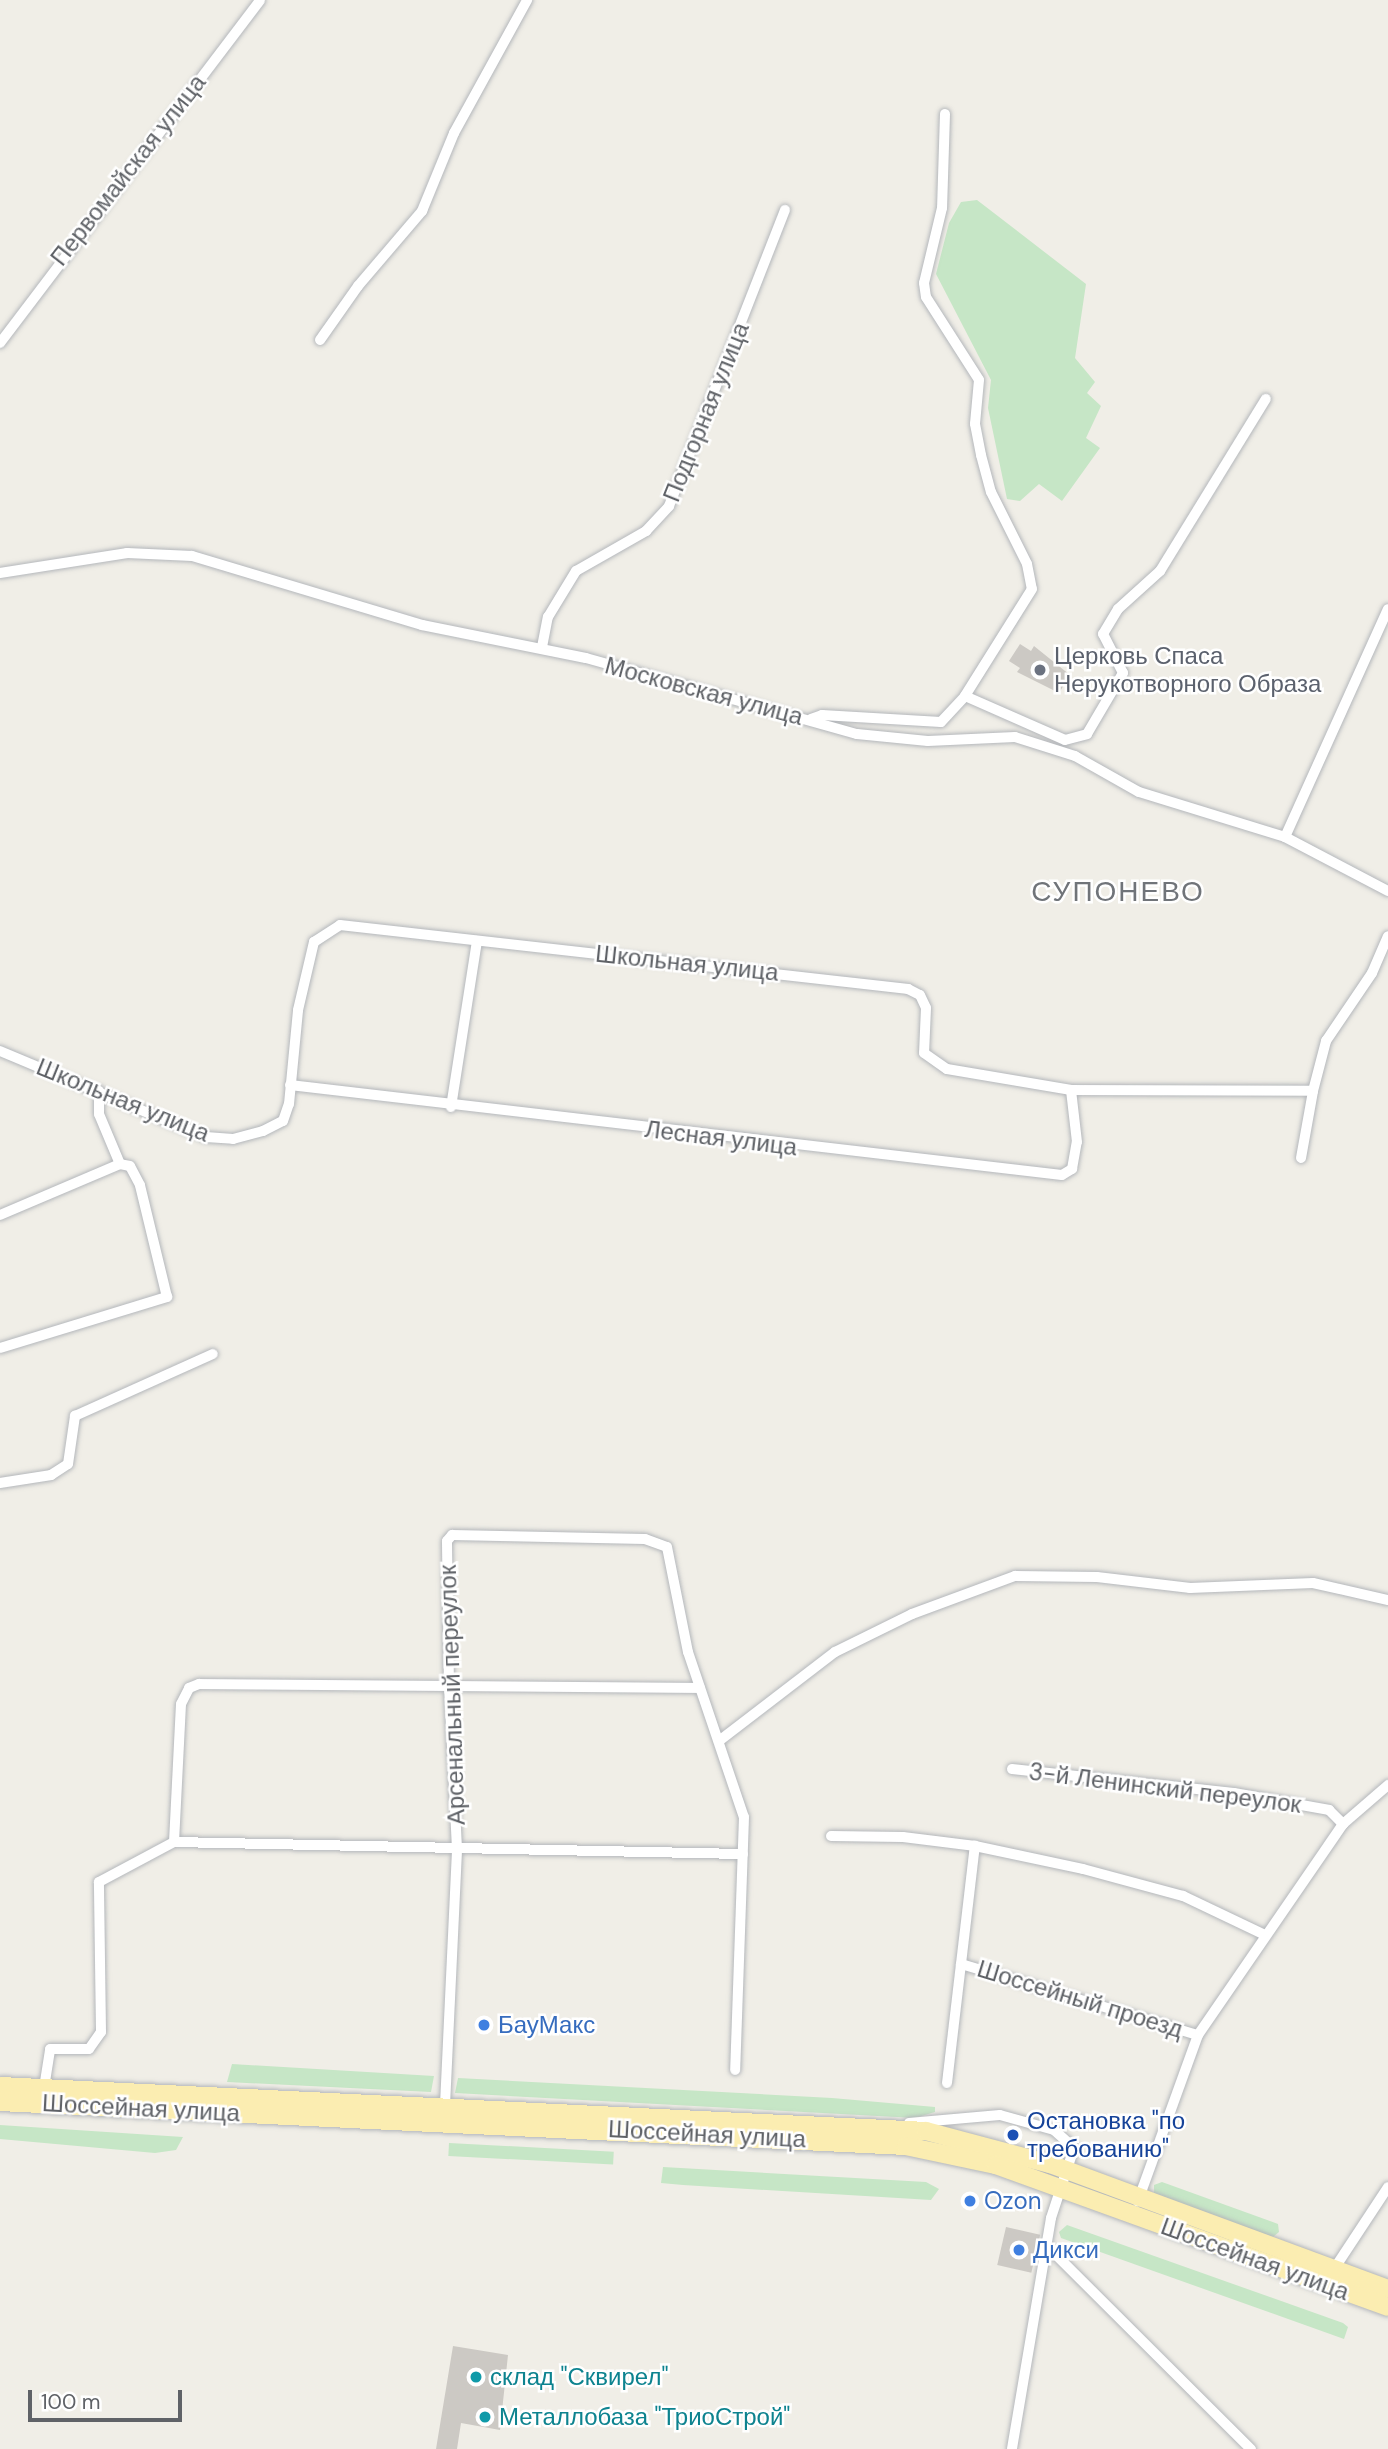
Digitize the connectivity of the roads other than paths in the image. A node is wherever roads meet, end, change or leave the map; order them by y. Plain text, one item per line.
1 (260, 0) edge
2 (527, 0) edge
3 (945, 114) dead end
4 (785, 210) dead end
5 (320, 340) dead end
6 (0, 343) edge
7 (1266, 399) dead end
8 (0, 573) edge
9 (1388, 609) edge
10 (542, 647) junction
11 (965, 695) junction
12 (811, 719) junction
13 (1285, 837) junction
14 (1388, 891) edge
15 (1388, 936) edge
16 (477, 941) junction
17 (0, 1051) edge
18 (290, 1085) junction
19 (1071, 1090) junction
20 (99, 1091) junction
21 (1313, 1091) junction
22 (451, 1107) junction
23 (1301, 1158) dead end
24 (120, 1164) junction
25 (0, 1215) edge
26 (0, 1348) edge
27 (213, 1354) dead end
28 (0, 1483) edge
29 (1388, 1600) edge
30 (449, 1687) junction
31 (700, 1688) junction
32 (719, 1741) junction
33 (1012, 1769) dead end
34 (1388, 1785) edge
35 (1343, 1824) junction
36 (831, 1836) dead end
37 (174, 1842) junction
38 (975, 1846) junction
39 (457, 1849) junction
40 (743, 1854) junction
41 (1265, 1935) junction
42 (961, 1964) junction
43 (1198, 2035) junction
44 (735, 2070) dead end
45 (947, 2084) dead end
46 (0, 2086) edge
47 (44, 2088) junction
48 (0, 2102) edge
49 (445, 2105) junction
50 (881, 2126) junction
51 (1067, 2170) junction
52 (1388, 2187) edge
53 (1060, 2188) junction
54 (1139, 2197) junction
55 (1133, 2215) junction
56 (1047, 2246) junction
57 (1334, 2269) junction
58 (1388, 2289) edge
59 (1388, 2307) edge
60 (1012, 2449) edge
61 (1251, 2449) edge

1 - 6 street, Первомайская улица
2 - 5 street
3 - 11 street
4 - 10 street, Подгорная улица
7 - 11 street
8 - 10 street, Московская улица
9 - 13 street
10 - 12 street, Московская улица
11 - 12 street
12 - 13 street, Московская улица
13 - 14 street, Московская улица
15 - 21 street
16 - 18 street, Школьная улица
16 - 19 street, Школьная улица
16 - 22 street
17 - 20 street, Школьная улица
18 - 20 street, Школьная улица
18 - 22 street, Лесная улица
19 - 21 street, Школьная улица
19 - 22 street, Лесная улица
20 - 24 street
21 - 23 street
24 - 25 street
24 - 26 street
27 - 28 street
29 - 32 street
30 - 31 street
30 - 31 street, Арсенальный переулок
30 - 37 street
30 - 39 street, Арсенальный переулок
31 - 32 street, Арсенальный переулок
32 - 40 street, Арсенальный переулок
33 - 35 street, 3-й Ленинский переулок
34 - 35 street
35 - 41 street
36 - 38 street
37 - 39 street
37 - 47 street
38 - 41 street
38 - 42 street
39 - 40 street
39 - 49 street, Арсенальный переулок
40 - 44 street, Арсенальный переулок
41 - 43 street
42 - 43 street, Шоссейный проезд
42 - 45 street
43 - 54 street
46 - 47 main road, Шоссейная улица
47 - 49 main road, Шоссейная улица
48 - 53 main road, Шоссейная улица
49 - 50 main road, Шоссейная улица
50 - 51 main road, Шоссейная улица
50 - 51 street
51 - 53 street
51 - 54 main road, Шоссейная улица
52 - 57 street
53 - 55 main road, Шоссейная улица
53 - 56 street
54 - 55 street
54 - 57 main road, Шоссейная улица
55 - 59 main road, Шоссейная улица
56 - 60 street
56 - 61 street
57 - 58 main road, Шоссейная улица

